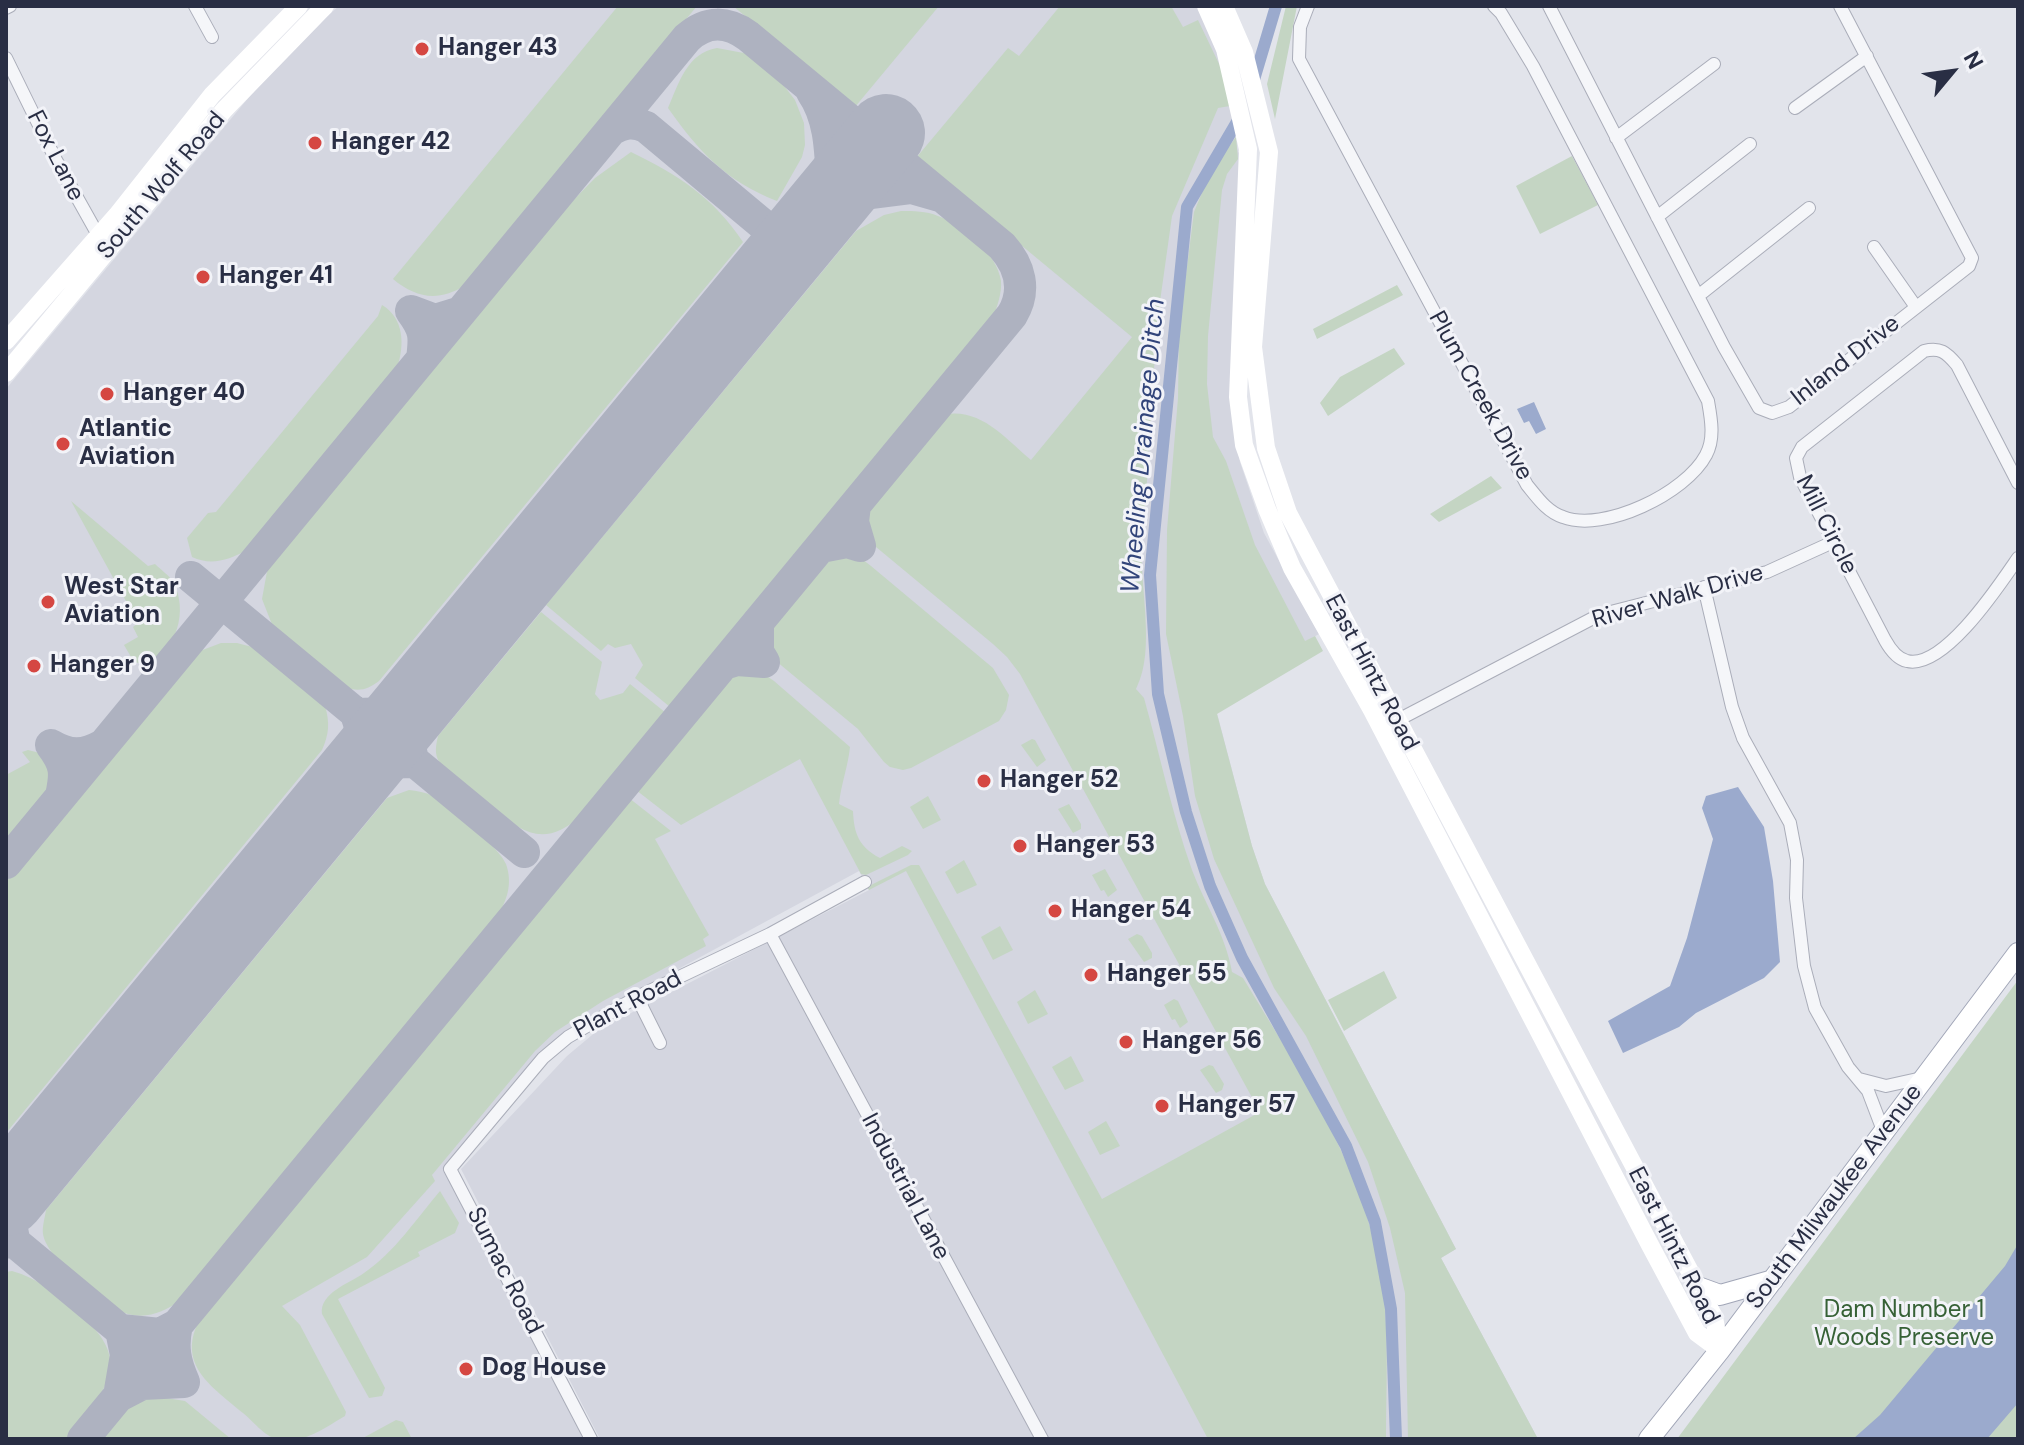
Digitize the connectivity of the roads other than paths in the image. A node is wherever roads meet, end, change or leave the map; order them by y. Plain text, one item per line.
1 (195, 6) edge
2 (299, 6) edge
3 (325, 6) edge
4 (1206, 6) edge
5 (1224, 6) edge
6 (1308, 6) edge
7 (1494, 6) edge
8 (1549, 6) edge
9 (1840, 6) edge
10 (212, 37) dead end
11 (1234, 51) junction
12 (1867, 56) junction
13 (6, 58) edge
14 (1714, 64) dead end
15 (1795, 108) dead end
16 (1616, 138) junction
17 (1750, 144) dead end
18 (1809, 208) dead end
19 (1657, 217) junction
20 (96, 236) junction
21 (1874, 247) dead end
22 (109, 250) junction
23 (1698, 296) junction
24 (1916, 307) junction
25 (6, 341) edge
26 (6, 373) edge
27 (2018, 483) edge
28 (1833, 542) junction
29 (2018, 558) edge
30 (1704, 587) junction
31 (1396, 721) junction
32 (865, 882) dead end
33 (770, 934) junction
34 (2018, 953) edge
35 (637, 997) junction
36 (660, 1043) dead end
37 (1926, 1077) junction
38 (1859, 1079) junction
39 (1884, 1133) junction
40 (462, 1189) joint
41 (1773, 1280) junction
42 (1698, 1287) junction
43 (1720, 1350) junction
44 (591, 1439) edge
45 (1042, 1439) edge
46 (1649, 1439) edge

1 - 10 street
2 - 20 main road, South Wolf Road
3 - 22 main road, South Wolf Road
4 - 11 main road, East Hintz Road
5 - 11 main road, East Hintz Road
6 - 7 street, Plum Creek Drive
8 - 16 street, Inland Drive
9 - 12 street, Inland Drive
11 - 31 main road, East Hintz Road
11 - 43 main road, East Hintz Road
12 - 15 street
12 - 24 street, Inland Drive
13 - 20 street, Fox Lane
14 - 16 street
16 - 19 street, Inland Drive
17 - 19 street
18 - 23 street
19 - 23 street, Inland Drive
20 - 22 street, Fox Lane
20 - 25 main road, South Wolf Road
21 - 24 street, Inland Drive
22 - 26 main road, South Wolf Road
23 - 24 street, Inland Drive
27 - 28 street, Mill Circle
28 - 29 street, Mill Circle
28 - 30 street, River Walk Drive
30 - 31 street, River Walk Drive
30 - 38 street
31 - 42 main road, East Hintz Road
32 - 33 street, Plant Road
33 - 35 street, Plant Road
33 - 45 street, Industrial Lane
34 - 37 main road, South Milwaukee Avenue
35 - 36 street
35 - 40 street, Plant Road
37 - 38 street
37 - 39 main road, South Milwaukee Avenue
38 - 39 street
39 - 41 main road, South Milwaukee Avenue
40 - 44 street, Sumac Road
41 - 42 main road
41 - 43 main road, South Milwaukee Avenue
42 - 43 main road, East Hintz Road
43 - 46 main road, South Milwaukee Avenue

